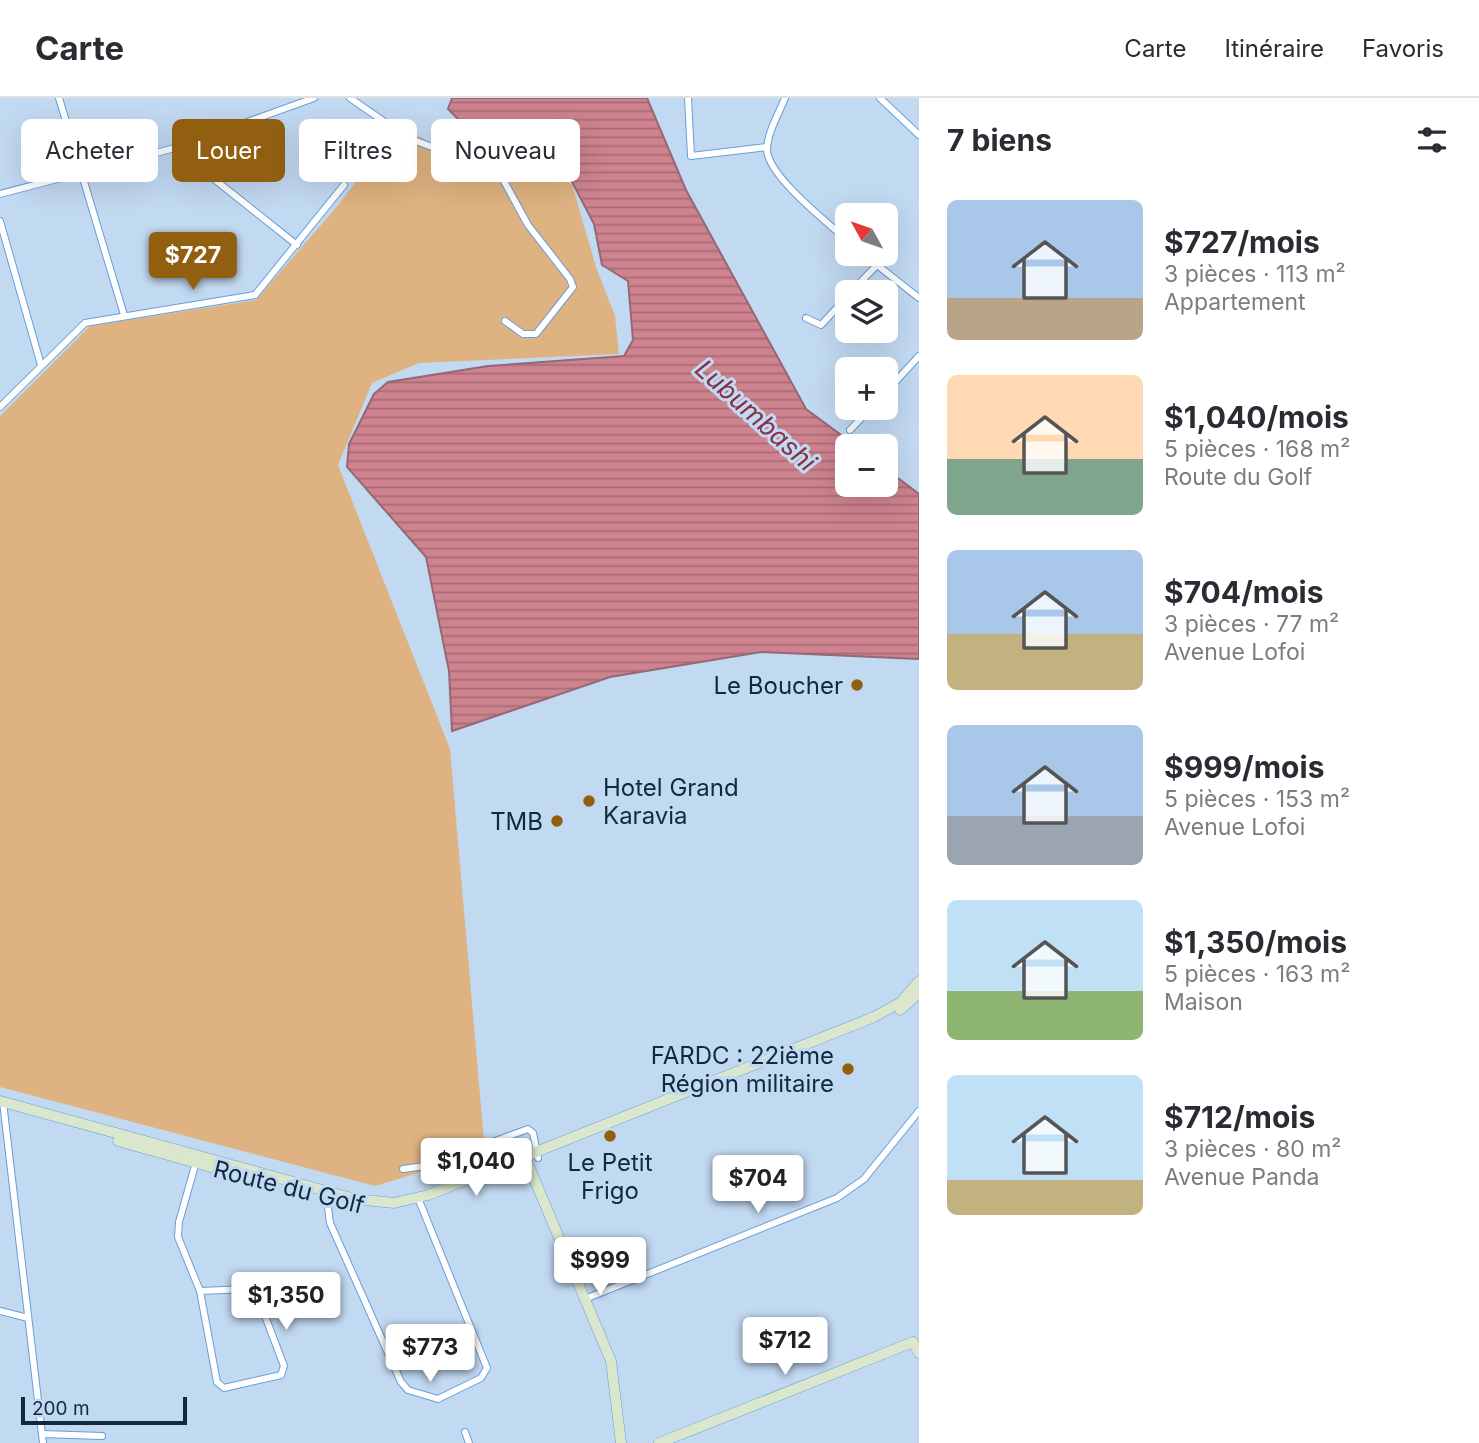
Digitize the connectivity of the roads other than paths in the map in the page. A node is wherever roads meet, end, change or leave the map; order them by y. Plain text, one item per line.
1 (59, 98) edge
2 (313, 98) edge
3 (350, 98) edge
4 (688, 98) edge
5 (785, 98) edge
6 (880, 98) edge
7 (65, 119) edge
8 (255, 119) edge
9 (919, 135) edge
10 (768, 147) junction
11 (49, 182) edge
12 (84, 182) edge
13 (218, 182) edge
14 (344, 185) dead end
15 (0, 194) edge
16 (0, 221) edge
17 (835, 229) edge
18 (297, 245) junction
19 (876, 266) edge
20 (878, 266) edge
21 (863, 280) edge
22 (919, 298) edge
23 (835, 310) edge
24 (124, 315) junction
25 (806, 318) dead end
26 (505, 321) dead end
27 (919, 356) edge
28 (41, 365) junction
29 (898, 379) edge
30 (0, 407) edge
31 (860, 420) edge
32 (850, 430) dead end
33 (919, 981) edge
34 (919, 993) edge
35 (1, 1104) edge
36 (919, 1111) edge
37 (537, 1155) junction
38 (197, 1160) junction
39 (526, 1160) junction
40 (403, 1169) dead end
41 (326, 1195) junction
42 (419, 1201) junction
43 (200, 1291) junction
44 (585, 1299) junction
45 (0, 1311) edge
46 (28, 1318) junction
47 (917, 1341) edge
48 (919, 1353) edge
49 (466, 1432) dead end
50 (42, 1434) junction
51 (102, 1436) dead end
52 (43, 1443) edge
53 (469, 1443) edge
54 (621, 1443) edge
55 (659, 1443) edge

1 - 7 street
2 - 8 street
3 - 26 street
4 - 10 street
5 - 10 street
6 - 9 street
10 - 17 street
11 - 15 street
12 - 24 street
13 - 18 street
14 - 18 street
16 - 28 street
18 - 24 street
19 - 21 street
20 - 22 street
23 - 25 street
24 - 28 street
27 - 29 street
28 - 30 street
31 - 32 street
33 - 37 main road
34 - 37 main road, Route du Golf
35 - 38 main road, Route du Golf
35 - 46 street
36 - 44 street
37 - 39 main road, Route du Golf
37 - 40 street
38 - 41 main road, Route du Golf
38 - 43 street
39 - 42 main road, Route du Golf
39 - 44 main road
41 - 42 main road, Route du Golf
41 - 42 street
43 - 43 street
44 - 54 main road
45 - 46 street
46 - 50 street
47 - 48 main road
47 - 55 main road
49 - 53 street
50 - 51 street
50 - 52 street

